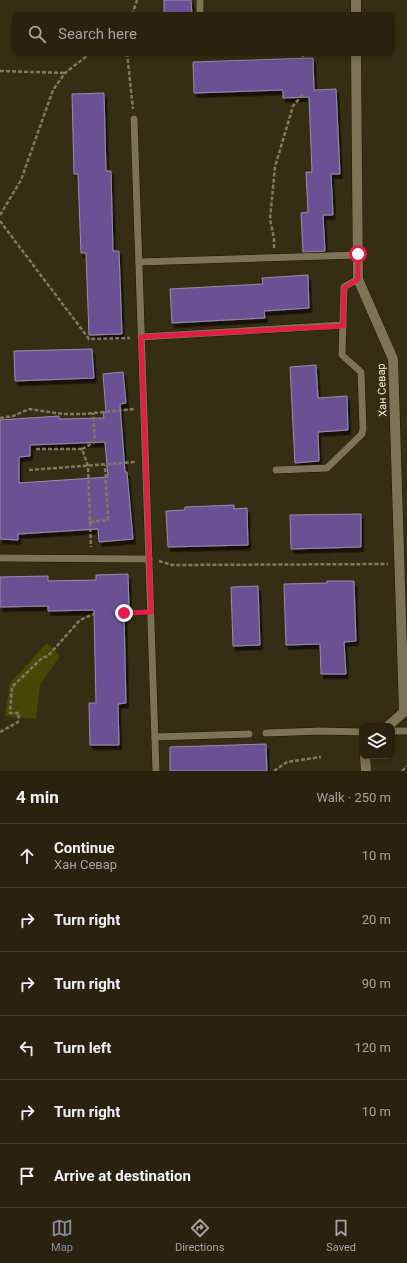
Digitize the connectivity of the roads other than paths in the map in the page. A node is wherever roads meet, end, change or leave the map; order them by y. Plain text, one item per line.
1 (200, 0) edge
2 (356, 0) edge
3 (200, 12) edge
4 (356, 12) edge
5 (356, 56) edge
6 (134, 119) road end
7 (358, 254) junction
8 (139, 262) junction
9 (358, 279) junction
10 (343, 326) junction
11 (141, 337) junction
12 (276, 470) dead end
13 (0, 558) edge
14 (149, 559) junction
15 (391, 723) edge
16 (407, 730) edge
17 (395, 731) edge
18 (359, 732) edge
19 (266, 733) dead end
20 (249, 734) dead end
21 (155, 737) junction
22 (365, 759) edge
23 (156, 771) edge
24 (366, 771) edge

1 - 3 lane
2 - 4 street
5 - 7 street, Хан Севар
6 - 8 lane
7 - 8 lane
7 - 9 street, Хан Севар
8 - 11 lane
9 - 10 lane
9 - 15 street, Хан Севар
10 - 11 lane
10 - 12 lane
11 - 14 lane
13 - 14 lane
14 - 21 lane
16 - 17 lane
18 - 19 lane
20 - 21 lane
21 - 23 lane
22 - 24 street

